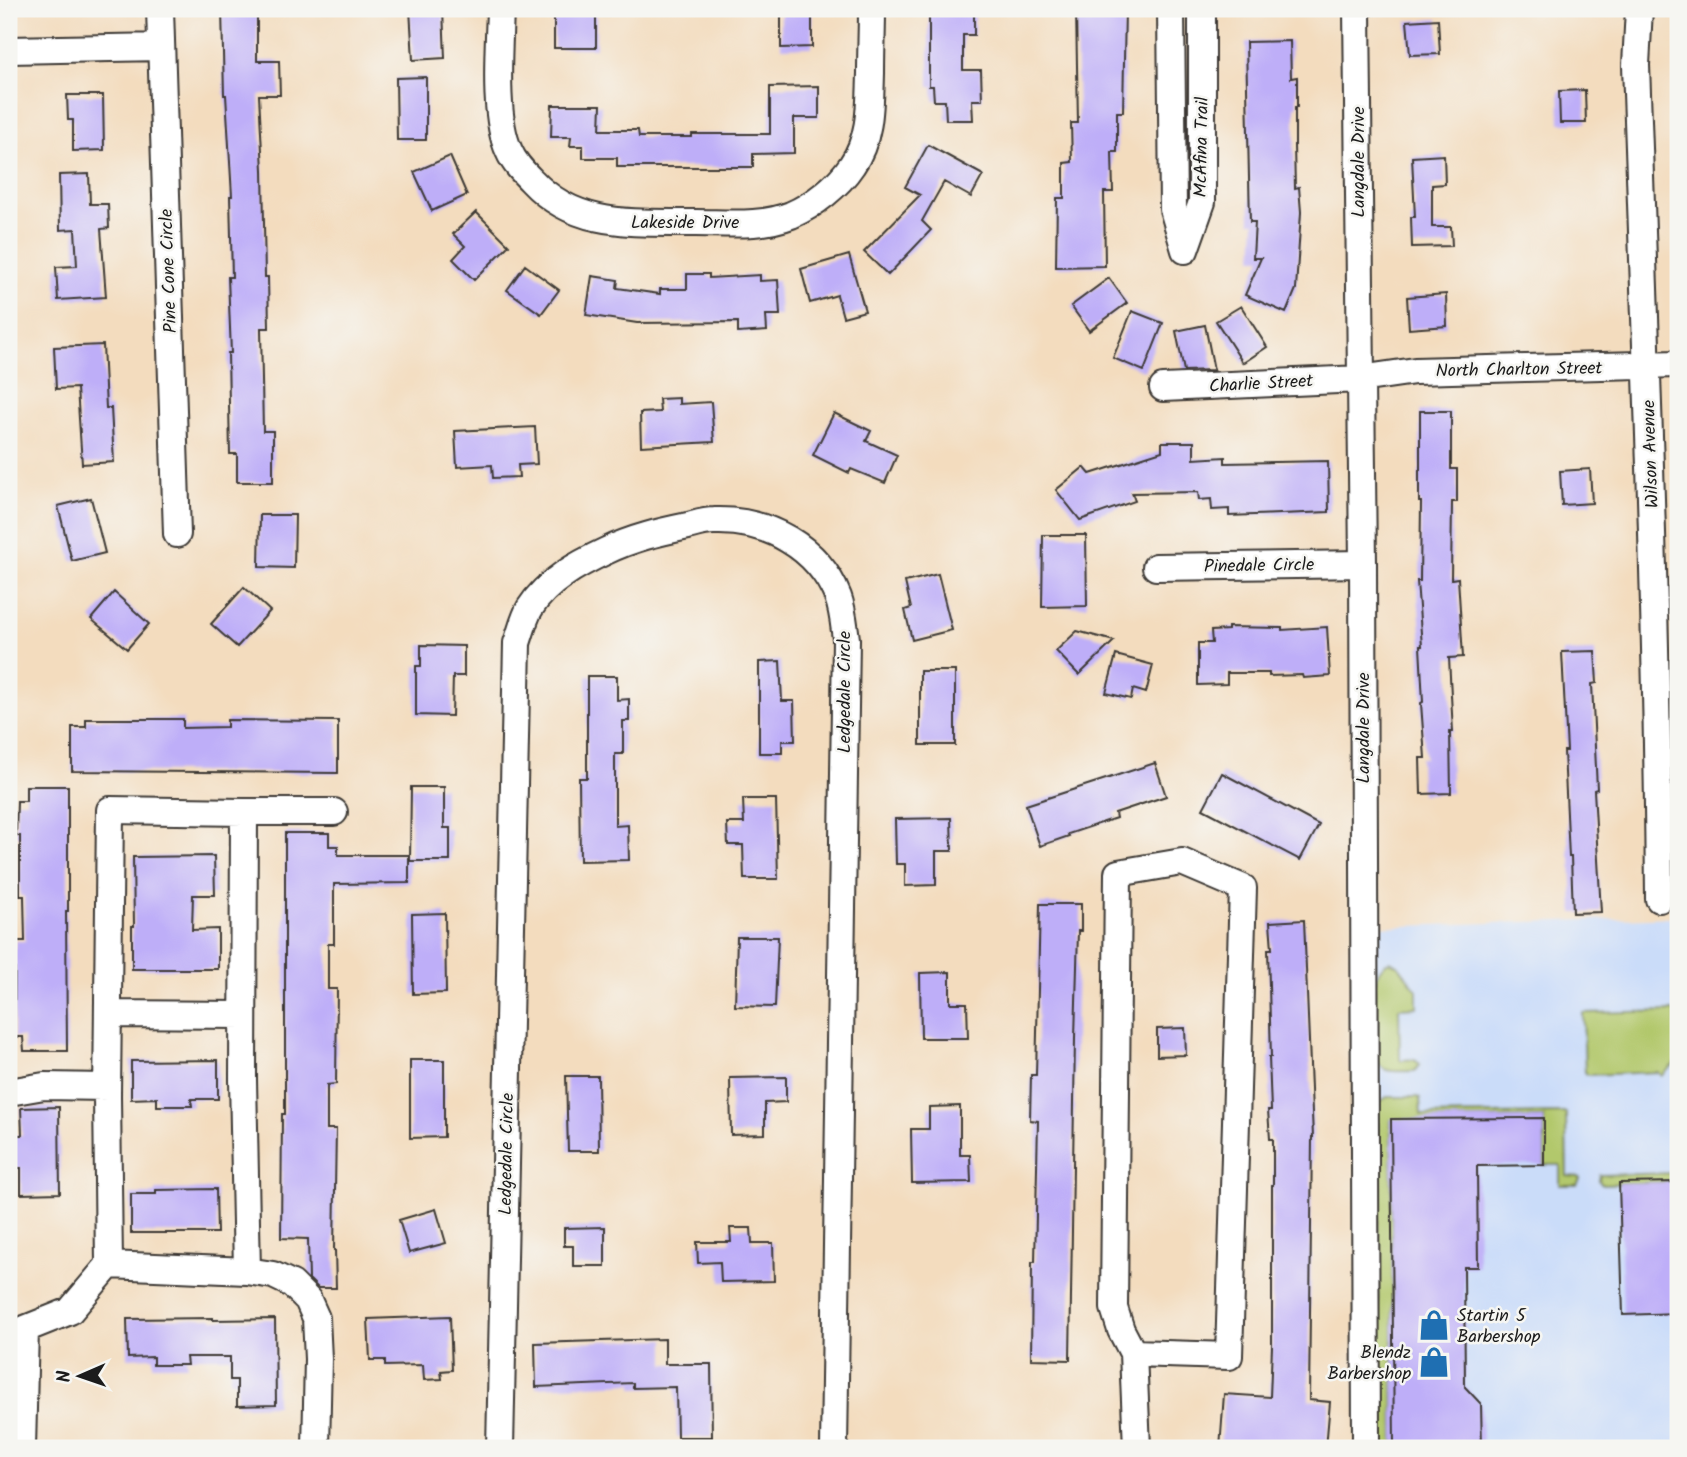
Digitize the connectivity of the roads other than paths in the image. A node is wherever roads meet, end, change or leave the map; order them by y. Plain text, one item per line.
1 (160, 9) edge
2 (499, 9) edge
3 (872, 9) edge
4 (1171, 9) edge
5 (1202, 9) edge
6 (1357, 9) edge
7 (1639, 9) edge
8 (161, 47) junction
9 (9, 50) edge
10 (1172, 119) junction
11 (1202, 119) junction
12 (1678, 364) edge
13 (1647, 366) junction
14 (1360, 379) junction
15 (1163, 388) dead end
16 (177, 534) dead end
17 (1363, 564) junction
18 (1156, 567) dead end
19 (1668, 734) edge
20 (244, 812) junction
21 (334, 812) dead end
22 (1659, 899) dead end
23 (108, 1014) junction
24 (243, 1015) junction
25 (107, 1087) junction
26 (9, 1092) edge
27 (109, 1265) junction
28 (247, 1271) junction
29 (1133, 1353) junction
30 (22, 1448) edge
31 (316, 1448) edge
32 (500, 1448) edge
33 (834, 1448) edge
34 (1137, 1448) edge
35 (1366, 1448) edge

1 - 8 street, Pine Cone Circle
2 - 3 street, Lakeside Drive
4 - 10 street, McAfina Trail
5 - 11 street, McAfina Trail
6 - 14 street, Langdale Drive
7 - 13 street, Wilson Avenue
8 - 9 street
8 - 16 street, Pine Cone Circle
10 - 11 street
10 - 11 street, McAfina Trail
12 - 13 street, North Charlton Street
13 - 14 street, North Charlton Street
13 - 19 street, Wilson Avenue
14 - 15 street, Charlie Street
14 - 17 street, Langdale Drive
17 - 18 street, Pinedale Circle
17 - 35 street, Langdale Drive
19 - 22 street, Wilson Avenue
20 - 21 street
20 - 23 street
20 - 24 street
23 - 24 street
23 - 25 street
24 - 28 street
25 - 26 street
25 - 27 street
27 - 28 street
27 - 30 street
28 - 31 street
29 - 29 street
29 - 34 street
32 - 33 street, Ledgedale Circle

